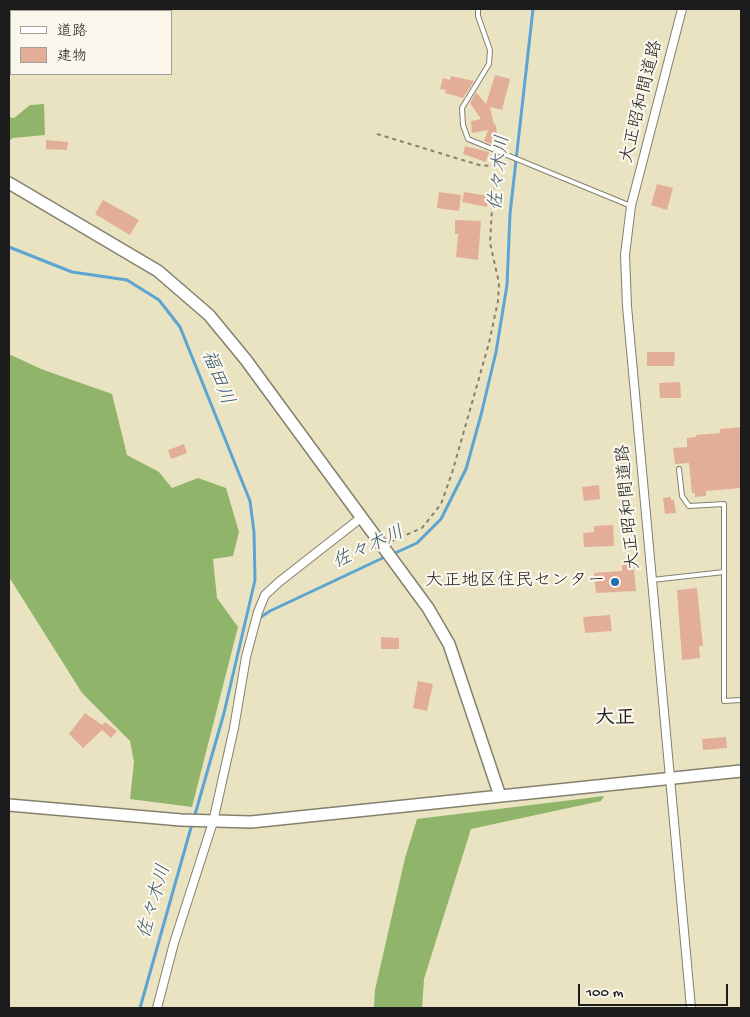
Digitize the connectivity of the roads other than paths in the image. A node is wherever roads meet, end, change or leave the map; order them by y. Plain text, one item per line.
1 (478, 9) edge
2 (682, 9) edge
3 (9, 184) edge
4 (632, 206) junction
5 (680, 469) dead end
6 (362, 517) junction
7 (724, 572) junction
8 (652, 580) junction
9 (741, 700) edge
10 (741, 770) edge
11 (670, 778) junction
12 (500, 796) junction
13 (9, 805) edge
14 (210, 822) junction
15 (157, 1008) edge
16 (691, 1008) edge

1 - 4 lane
2 - 4 street, 大正昭和間道路
3 - 6 street
4 - 8 street, 大正昭和間道路
5 - 7 lane
6 - 12 street
6 - 14 street
7 - 8 lane
7 - 9 lane
8 - 11 street, 大正昭和間道路
10 - 11 street
11 - 12 street
11 - 16 street, 大正昭和間道路
12 - 14 street
13 - 14 street
14 - 15 street

